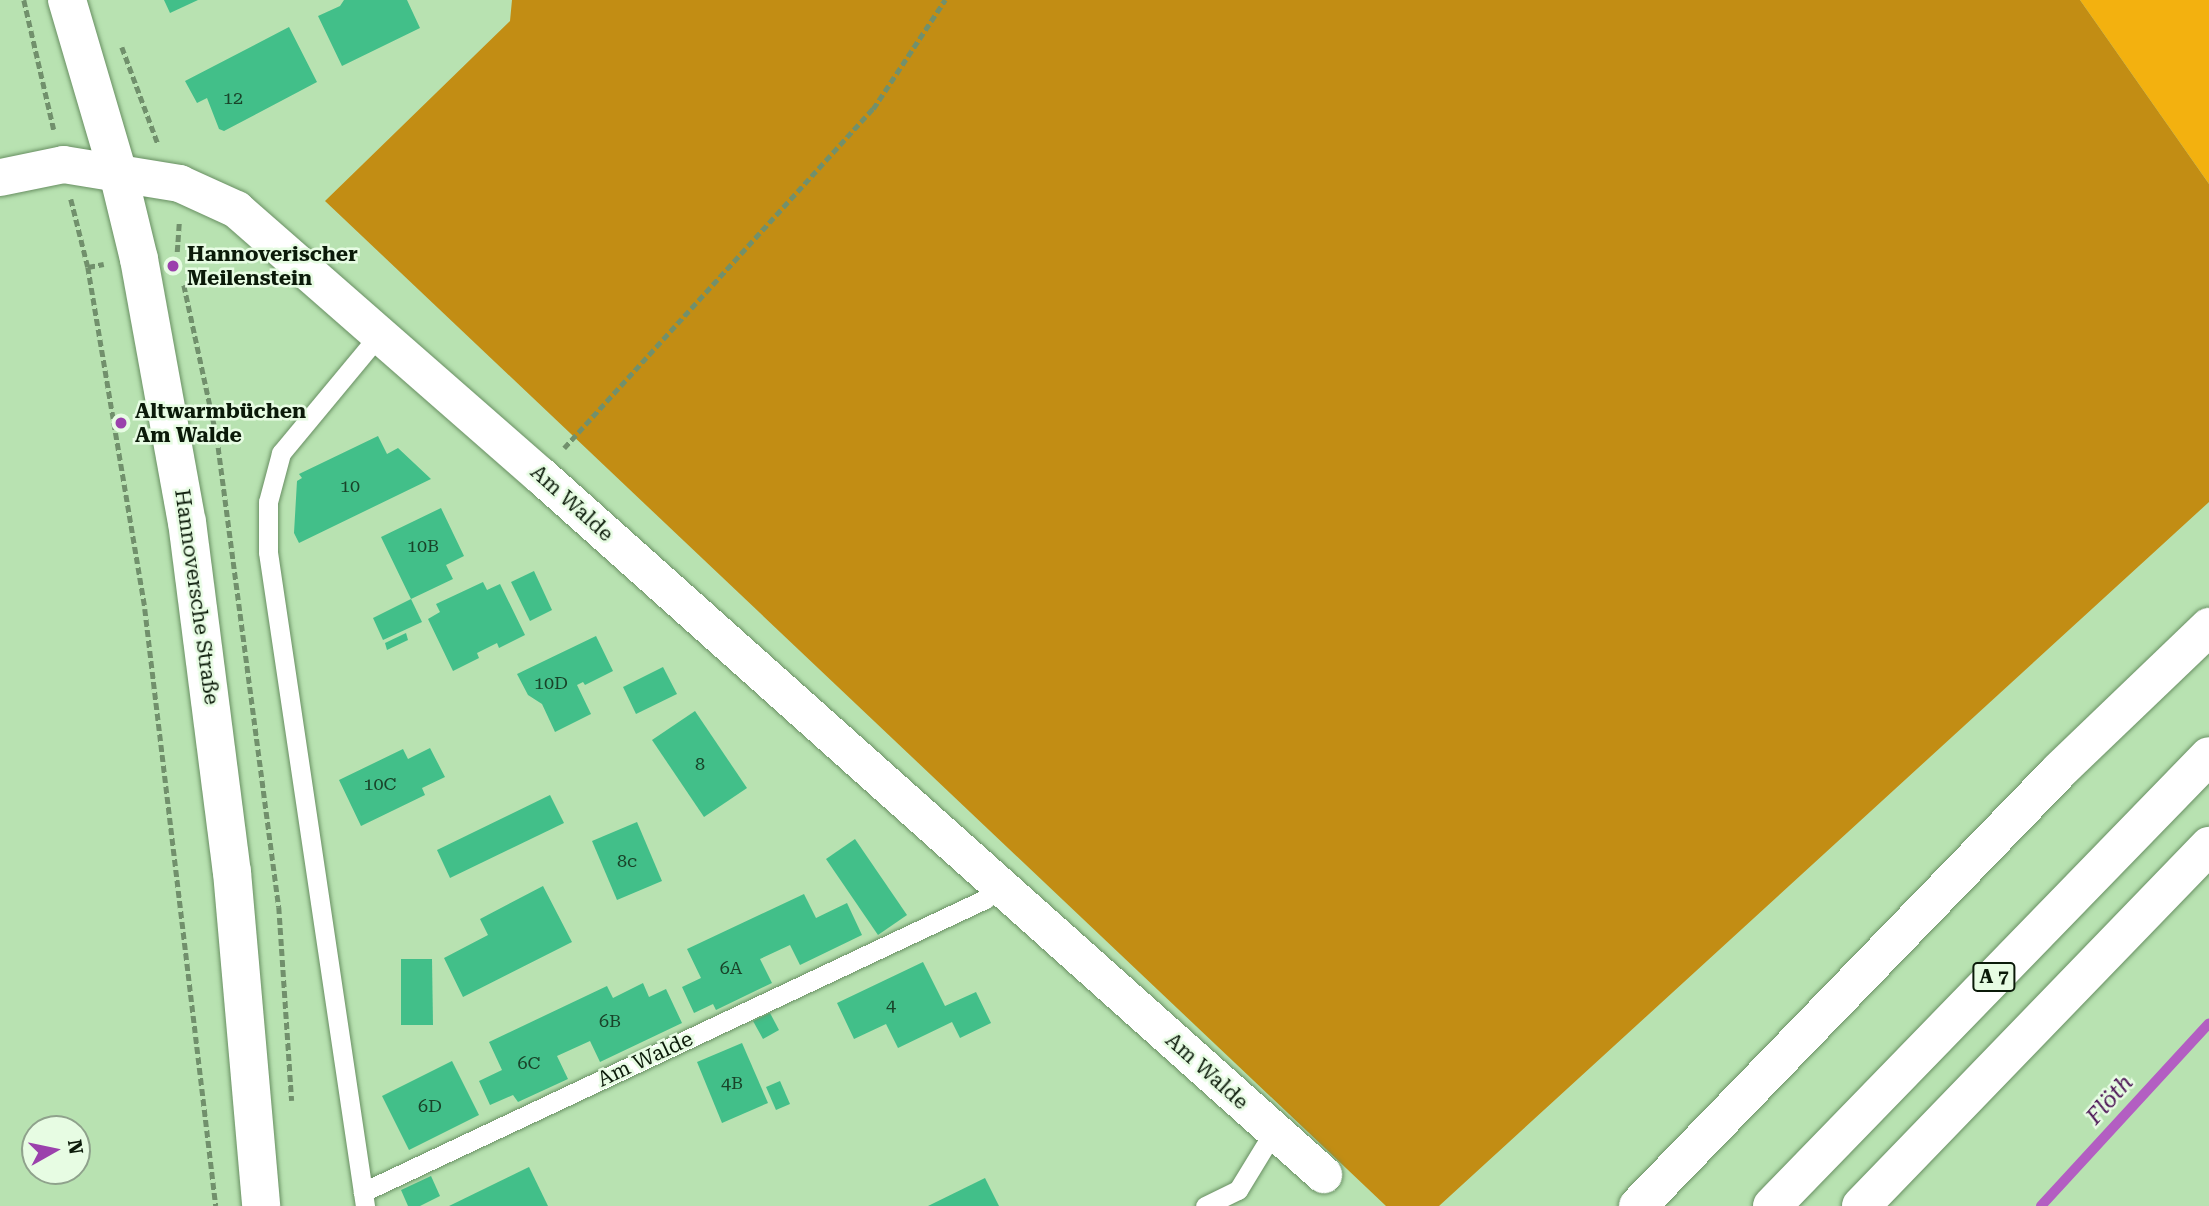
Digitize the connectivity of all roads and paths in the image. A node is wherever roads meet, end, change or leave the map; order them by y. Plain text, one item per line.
1 (67, 0) edge
2 (945, 0) edge
3 (117, 34) dead end
4 (118, 173) junction
5 (0, 177) edge
6 (169, 180) junction
7 (177, 252) dead end
8 (88, 267) dead end
9 (378, 336) junction
10 (540, 475) junction
11 (2209, 627) edge
12 (2209, 756) edge
13 (2209, 846) edge
14 (997, 884) junction
15 (279, 907) dead end
16 (292, 1107) dead end
17 (1274, 1131) junction
18 (1323, 1174) dead end
19 (364, 1199) edge
20 (216, 1206) edge
21 (261, 1206) edge
22 (1205, 1206) edge
23 (1638, 1206) edge
24 (1772, 1206) edge
25 (1861, 1206) edge

1 - 4 main road, Hannoversche Straße
2 - 10 path
3 - 6 path
4 - 5 street, Am Walde
4 - 6 street, Am Walde
4 - 21 main road, Hannoversche Straße
6 - 7 path
6 - 9 street, Am Walde
8 - 20 path
9 - 10 street, Am Walde
9 - 19 lane
10 - 14 street, Am Walde
11 - 23 main road
12 - 24 main road, A 7
13 - 25 main road
14 - 17 street, Am Walde
14 - 19 lane, Am Walde
15 - 16 path
17 - 18 street, Am Walde
17 - 22 lane

